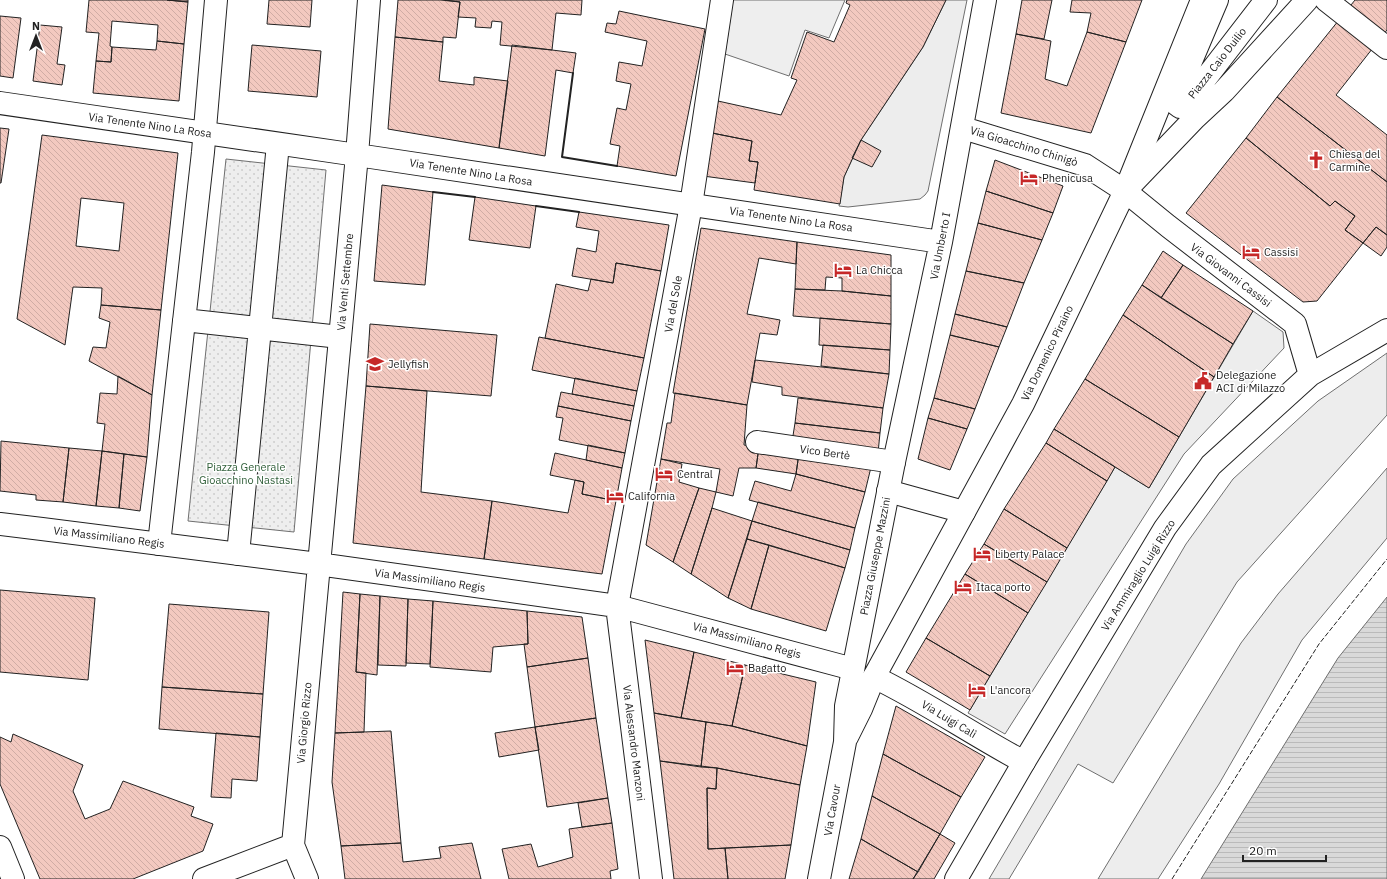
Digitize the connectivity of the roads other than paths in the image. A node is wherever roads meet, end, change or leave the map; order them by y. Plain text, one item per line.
1 (216, 0) edge
2 (369, 0) edge
3 (722, 0) edge
4 (985, 0) edge
5 (1202, 0) edge
6 (1217, 0) edge
7 (1266, 0) edge
8 (1308, 0) edge
9 (1326, 0) edge
10 (1387, 48) edge
11 (1165, 94) junction
12 (0, 103) edge
13 (1195, 118) junction
14 (962, 128) junction
15 (204, 134) junction
16 (278, 144) junction
17 (357, 155) junction
18 (1125, 191) junction
19 (691, 205) junction
20 (941, 242) junction
21 (184, 320) junction
22 (260, 328) junction
23 (1387, 330) edge
24 (340, 337) junction
25 (1310, 375) junction
26 (757, 442) dead end
27 (894, 462) junction
28 (888, 491) junction
29 (964, 512) junction
30 (0, 524) edge
31 (159, 544) junction
32 (238, 554) junction
33 (318, 564) junction
34 (617, 606) junction
35 (853, 669) junction
36 (874, 677) junction
37 (844, 742) junction
38 (1024, 762) junction
39 (293, 845) junction
40 (0, 847) edge
41 (13, 879) edge
42 (204, 879) edge
43 (307, 879) edge
44 (651, 879) edge
45 (819, 879) edge
46 (956, 879) edge

1 - 15 street
2 - 17 street, Via Venti Settembre
3 - 19 street, Via del Sole
4 - 14 street, Via Umberto I
5 - 11 street
6 - 7 street, Piazza Caio Duilio
8 - 13 street, Piazza Caio Duilio
9 - 10 street
11 - 13 street, Piazza Caio Duilio
11 - 18 street
12 - 15 street, Via Tenente Nino La Rosa
13 - 18 street, Piazza Caio Duilio
14 - 18 street, Via Gioacchino Chinigò
14 - 20 street, Via Umberto I
15 - 16 street, Via Tenente Nino La Rosa
15 - 21 street
16 - 17 street, Via Tenente Nino La Rosa
16 - 22 street
17 - 19 street, Via Tenente Nino La Rosa
17 - 24 street, Via Venti Settembre
18 - 25 street, Via Giovanni Cassisi
18 - 29 street, Via Domenico Piraino
19 - 20 street, Via Tenente Nino La Rosa
19 - 34 street, Via del Sole
20 - 27 street, Via Umberto I
21 - 22 street
21 - 31 street
22 - 24 street
22 - 32 street
23 - 25 street, Via Ammiraglio Luigi Rizzo
24 - 33 street, Via Venti Settembre
25 - 38 street, Via Ammiraglio Luigi Rizzo
26 - 27 street, Vico Bertè
27 - 28 street, Via Umberto I
28 - 29 street, Piazza Giuseppe Mazzini
28 - 35 street, Piazza Giuseppe Mazzini
29 - 36 street
30 - 31 street, Via Massimiliano Regis
31 - 32 street, Via Massimiliano Regis
32 - 33 street, Via Massimiliano Regis
33 - 34 street, Via Massimiliano Regis
33 - 39 street, Via Giorgio Rizzo
34 - 35 street, Via Massimiliano Regis
34 - 44 street, Via Alessandro Manzoni
35 - 37 street, Via Cavour
36 - 37 street, Via Cavour
36 - 38 street, Via Luigi Calì
37 - 45 street, Via Cavour
38 - 46 street, Via Ammiraglio Luigi Rizzo
39 - 42 street
39 - 43 street, Via Giorgio Rizzo
40 - 41 street

